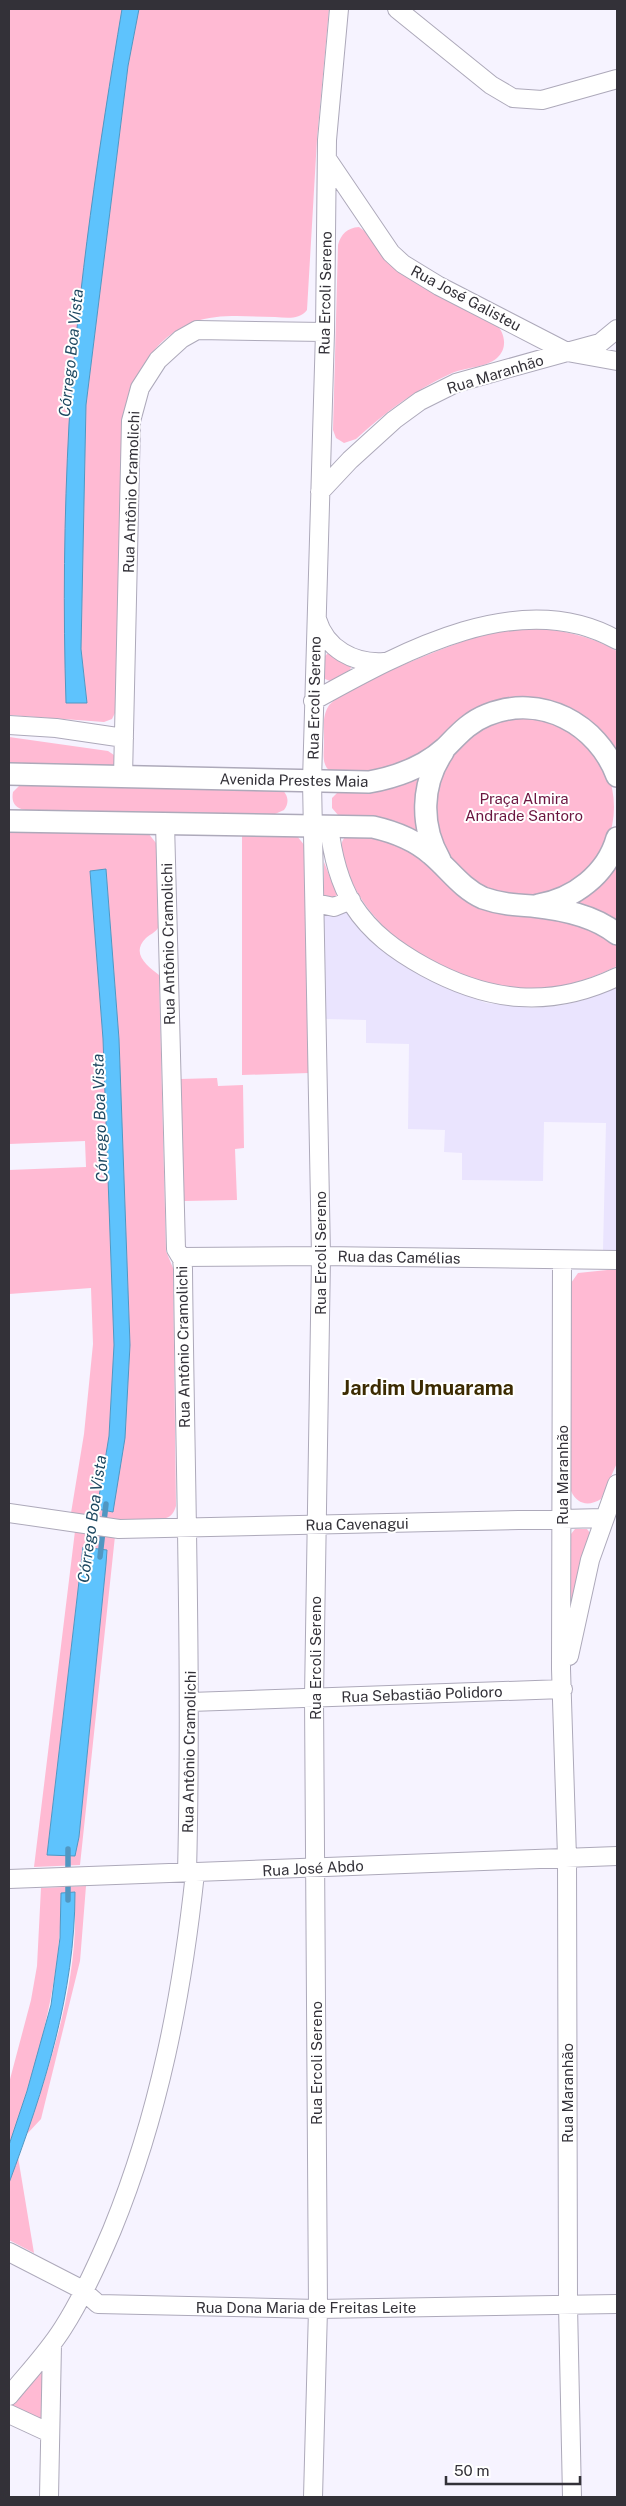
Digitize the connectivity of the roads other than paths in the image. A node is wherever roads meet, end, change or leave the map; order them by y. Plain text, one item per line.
1 (339, 9) edge
2 (397, 9) edge
3 (617, 79) edge
4 (328, 160) junction
5 (617, 329) edge
6 (325, 332) junction
7 (567, 352) junction
8 (617, 361) edge
9 (320, 492) junction
10 (315, 614) junction
11 (617, 640) edge
12 (395, 659) junction
13 (313, 701) junction
14 (9, 725) edge
15 (124, 738) junction
16 (445, 747) junction
17 (9, 774) edge
18 (617, 776) edge
19 (123, 777) junction
20 (312, 780) junction
21 (9, 820) edge
22 (165, 823) junction
23 (321, 825) junction
24 (617, 838) edge
25 (445, 867) junction
26 (351, 900) junction
27 (315, 903) junction
28 (530, 906) junction
29 (617, 934) edge
30 (617, 977) edge
31 (321, 1256) junction
32 (181, 1257) junction
33 (562, 1260) junction
34 (617, 1260) edge
35 (617, 1484) edge
36 (9, 1514) edge
37 (604, 1518) junction
38 (562, 1520) junction
39 (316, 1525) junction
40 (187, 1528) junction
41 (563, 1689) junction
42 (314, 1697) junction
43 (190, 1702) junction
44 (617, 1856) edge
45 (567, 1857) junction
46 (314, 1868) junction
47 (191, 1873) junction
48 (9, 1880) edge
49 (9, 2252) edge
50 (82, 2291) junction
51 (617, 2304) edge
52 (568, 2305) junction
53 (318, 2309) junction
54 (52, 2344) junction
55 (9, 2396) edge
56 (9, 2414) edge
57 (50, 2433) junction
58 (49, 2497) edge
59 (313, 2497) edge
60 (572, 2497) edge

1 - 4 street, Rua Ercoli Sereno
2 - 3 street
4 - 6 street, Rua Ercoli Sereno
4 - 7 street, Rua José Galisteu
5 - 7 street
6 - 9 street, Rua Ercoli Sereno
6 - 15 street, Rua Antônio Cramolichi
7 - 8 street, Rua Maranhão
7 - 9 street, Rua Maranhão
9 - 10 street, Rua Ercoli Sereno
10 - 12 street
10 - 13 street, Rua Ercoli Sereno
11 - 12 street
12 - 13 street
13 - 20 street, Rua Ercoli Sereno
14 - 15 street
15 - 19 street, Rua Antônio Cramolichi
16 - 18 street, Avenida Prestes Maia
16 - 20 street, Avenida Prestes Maia
16 - 25 street
17 - 19 street, Avenida Prestes Maia
19 - 20 street, Avenida Prestes Maia
20 - 23 street, Rua Ercoli Sereno
21 - 22 street
22 - 23 street
22 - 32 street, Rua Antônio Cramolichi
23 - 25 street
23 - 26 street
23 - 27 street, Rua Ercoli Sereno
24 - 28 street
25 - 28 street
26 - 27 street
26 - 30 street
27 - 31 street, Rua Ercoli Sereno
28 - 29 street
31 - 32 street, Rua das Camélias
31 - 33 street, Rua das Camélias
31 - 39 street, Rua Ercoli Sereno
32 - 40 street, Rua Antônio Cramolichi
33 - 34 street, Rua das Camélias
33 - 38 street, Rua Maranhão
35 - 37 street, Rua Maranhão
36 - 40 street, Rua Cavenagui
37 - 38 street, Rua Cavenagui
37 - 41 street, Rua Maranhão
38 - 39 street, Rua Cavenagui
38 - 41 street, Rua Maranhão
39 - 40 street, Rua Cavenagui
39 - 42 street, Rua Ercoli Sereno
40 - 43 street, Rua Antônio Cramolichi
41 - 42 street, Rua Sebastião Polidoro
41 - 45 street, Rua Maranhão
42 - 43 street, Rua Sebastião Polidoro
42 - 46 street, Rua Ercoli Sereno
43 - 47 street, Rua Antônio Cramolichi
44 - 45 street, Rua José Abdo
45 - 46 street, Rua José Abdo
45 - 52 street, Rua Maranhão
46 - 47 street, Rua José Abdo
46 - 53 street, Rua Ercoli Sereno
47 - 48 street, Rua José Abdo
47 - 50 street, Rua Antônio Cramolichi
49 - 50 street, Rua Dona Maria de Freitas Leite
50 - 53 street, Rua Dona Maria de Freitas Leite
50 - 54 street, Rua Antônio Cramolichi
51 - 52 street, Rua Dona Maria de Freitas Leite
52 - 53 street, Rua Dona Maria de Freitas Leite
52 - 60 street, Rua Maranhão
53 - 59 street, Rua Ercoli Sereno
54 - 55 street, Rua Antônio Cramolichi
54 - 57 street
56 - 57 street
57 - 58 street

